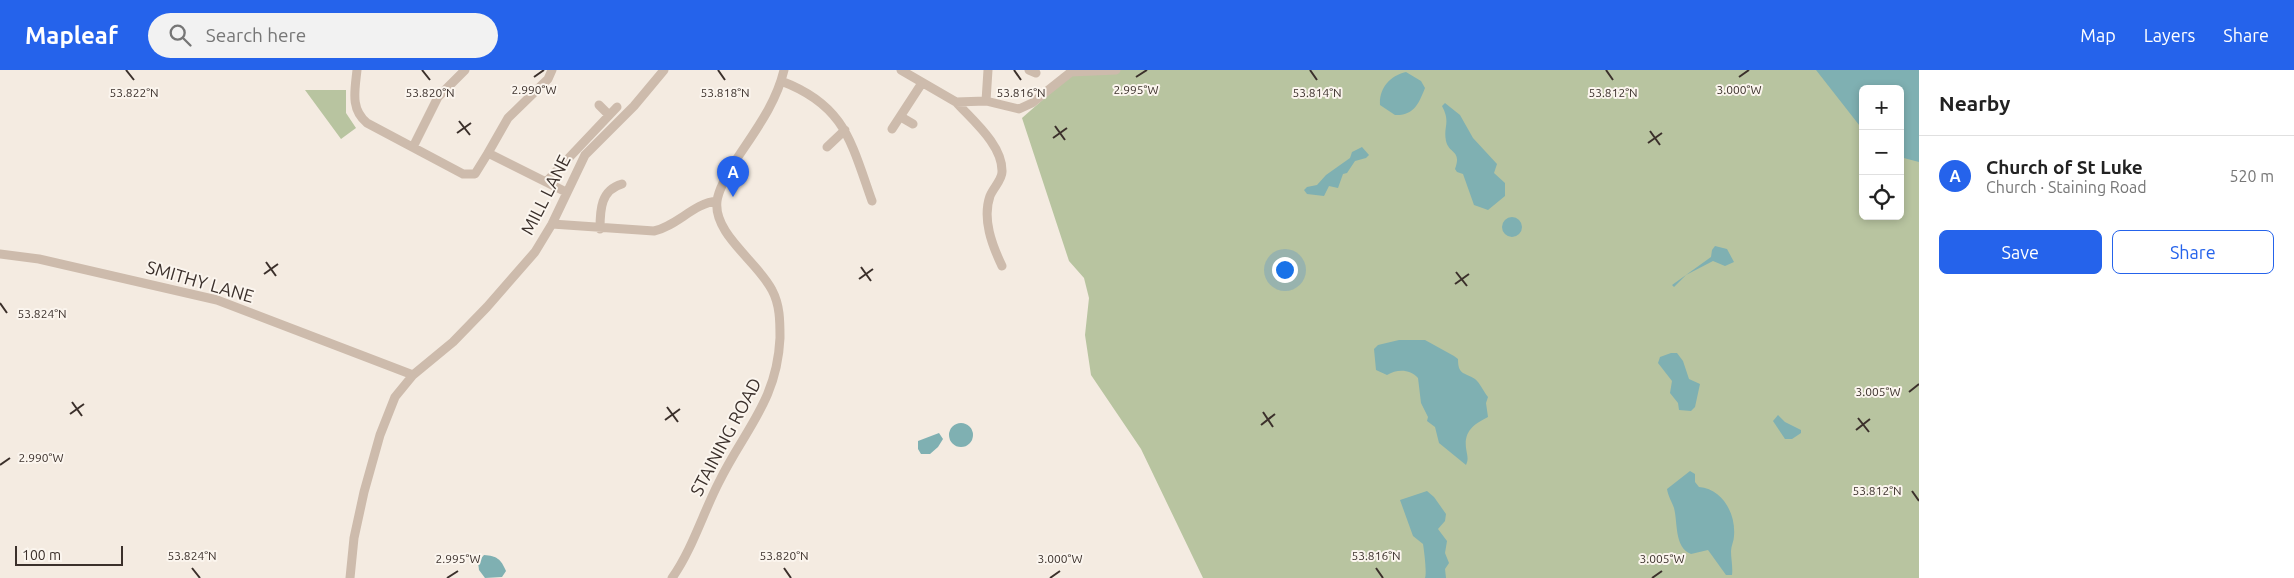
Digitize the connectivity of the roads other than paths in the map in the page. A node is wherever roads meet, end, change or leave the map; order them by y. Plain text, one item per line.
1 (357, 70) edge
2 (465, 70) edge
3 (552, 70) edge
4 (784, 70) edge
5 (988, 70) edge
6 (1116, 70) edge
7 (661, 71) edge
8 (903, 71) edge
9 (781, 81) junction
10 (922, 83) junction
11 (986, 101) junction
12 (956, 102) junction
13 (599, 105) dead end
14 (617, 107) dead end
15 (609, 115) junction
16 (901, 117) junction
17 (913, 124) dead end
18 (892, 129) dead end
19 (845, 130) junction
20 (413, 147) junction
21 (828, 147) dead end
22 (488, 153) junction
23 (546, 182) junction
24 (622, 184) dead end
25 (566, 192) junction
26 (872, 201) dead end
27 (717, 202) junction
28 (552, 224) junction
29 (600, 229) junction
30 (0, 254) edge
31 (1002, 266) dead end
32 (413, 375) junction
33 (350, 578) edge
34 (672, 578) edge

1 - 20 street
2 - 20 street
3 - 22 street
4 - 9 street
5 - 11 street
6 - 11 street
7 - 25 street, MILL LANE
8 - 10 street
9 - 19 street
9 - 27 street
10 - 12 street
10 - 16 street
11 - 12 street
12 - 31 street
13 - 15 street
14 - 15 street
15 - 23 street
16 - 17 street
16 - 18 street
19 - 21 street
19 - 26 street
20 - 22 street
22 - 23 street
23 - 25 street
24 - 29 street
25 - 28 street, MILL LANE
27 - 29 street
27 - 34 street, STAINING ROAD
28 - 29 street
28 - 32 street, MILL LANE
30 - 32 street, SMITHY LANE
32 - 33 street, MILL LANE

